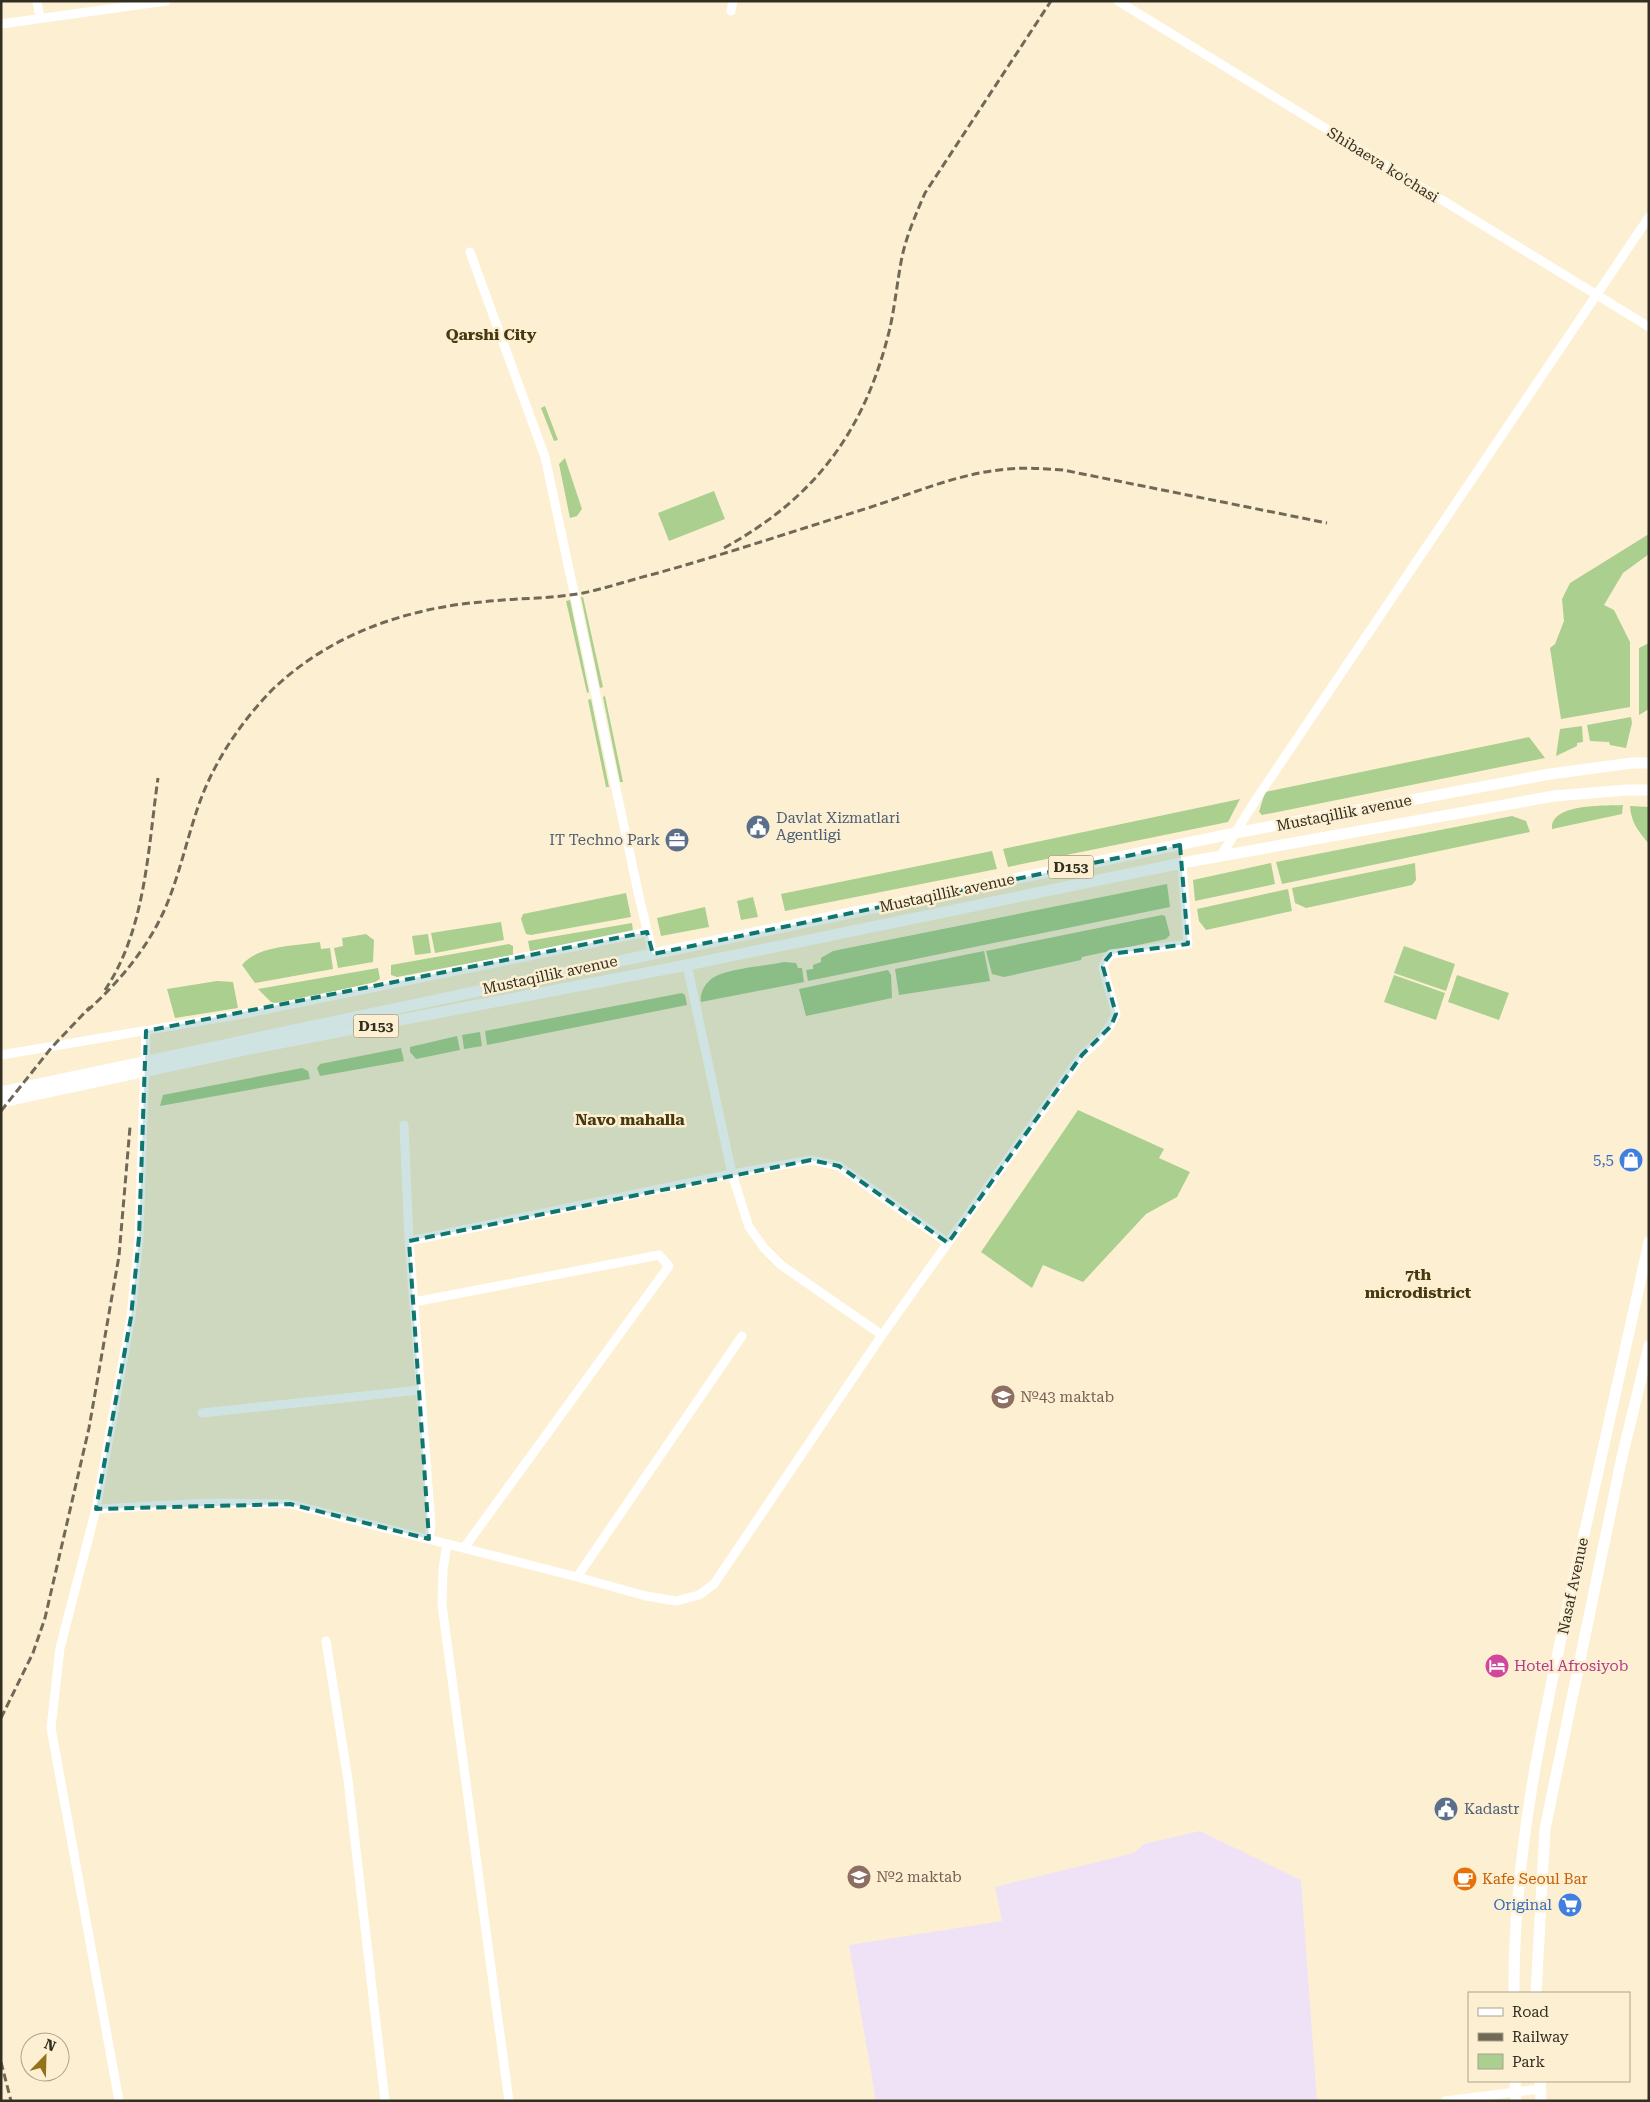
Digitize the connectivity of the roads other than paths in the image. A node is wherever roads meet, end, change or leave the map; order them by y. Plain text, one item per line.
1 (37, 1) edge
2 (166, 1) edge
3 (733, 1) edge
4 (1118, 1) edge
5 (731, 11) dead end
6 (40, 18) junction
7 (1, 24) edge
8 (1649, 217) edge
9 (470, 252) dead end
10 (1596, 295) junction
11 (1649, 327) edge
12 (1649, 757) edge
13 (1632, 763) junction
14 (1649, 763) edge
15 (1649, 790) edge
16 (1235, 833) junction
17 (1180, 845) junction
18 (1220, 856) junction
19 (1182, 863) junction
20 (647, 932) junction
21 (653, 954) junction
22 (687, 965) junction
23 (516, 983) junction
24 (519, 998) junction
25 (146, 1032) junction
26 (248, 1045) junction
27 (1, 1055) edge
28 (1, 1092) edge
29 (1, 1102) edge
30 (404, 1125) dead end
31 (732, 1174) junction
32 (409, 1242) junction
33 (1649, 1242) edge
34 (948, 1243) junction
35 (414, 1302) junction
36 (882, 1335) junction
37 (742, 1336) dead end
38 (1649, 1346) edge
39 (420, 1390) junction
40 (202, 1413) dead end
41 (96, 1509) junction
42 (429, 1539) junction
43 (447, 1544) junction
44 (464, 1548) junction
45 (577, 1577) junction
46 (326, 1641) dead end
47 (1514, 1992) edge
48 (1536, 1992) edge
49 (1540, 2090) edge
50 (1515, 2091) edge
51 (119, 2101) edge
52 (386, 2101) edge
53 (509, 2101) edge
54 (1446, 2101) edge

1 - 6 street
2 - 6 street
3 - 5 street
4 - 10 street, Shibaeva ko'chasi
6 - 7 street
8 - 10 street
9 - 20 street
10 - 11 street, Shibaeva ko'chasi
10 - 16 street
12 - 13 main road
13 - 14 main road, Mustaqillik avenue / D153
13 - 16 main road, Mustaqillik avenue / D153
15 - 18 main road, Mustaqillik avenue / D153
16 - 17 main road, Mustaqillik avenue / D153
16 - 18 street
17 - 19 main road
17 - 21 main road, Mustaqillik avenue / D153
18 - 19 main road, Mustaqillik avenue / D153
19 - 22 main road, Mustaqillik avenue / D153
19 - 34 street
20 - 21 street
20 - 25 street
21 - 23 main road, Mustaqillik avenue / D153
22 - 24 main road, Mustaqillik avenue / D153
22 - 31 street
23 - 24 main road
23 - 26 main road, Mustaqillik avenue / D153
24 - 26 main road, Mustaqillik avenue / D153
25 - 27 street
25 - 41 street
26 - 28 main road, D153
26 - 29 main road, D153
30 - 32 street
31 - 32 street
31 - 34 street
31 - 36 street
32 - 35 street
33 - 47 main road, Nasaf Avenue
34 - 36 street
35 - 39 street
35 - 44 street
36 - 45 street
37 - 45 street
38 - 48 main road, Nasaf Avenue
39 - 40 street
39 - 42 street
41 - 42 street
41 - 51 street
42 - 43 street
43 - 44 street
43 - 53 street
44 - 45 street
46 - 52 street
49 - 50 street
50 - 54 street

